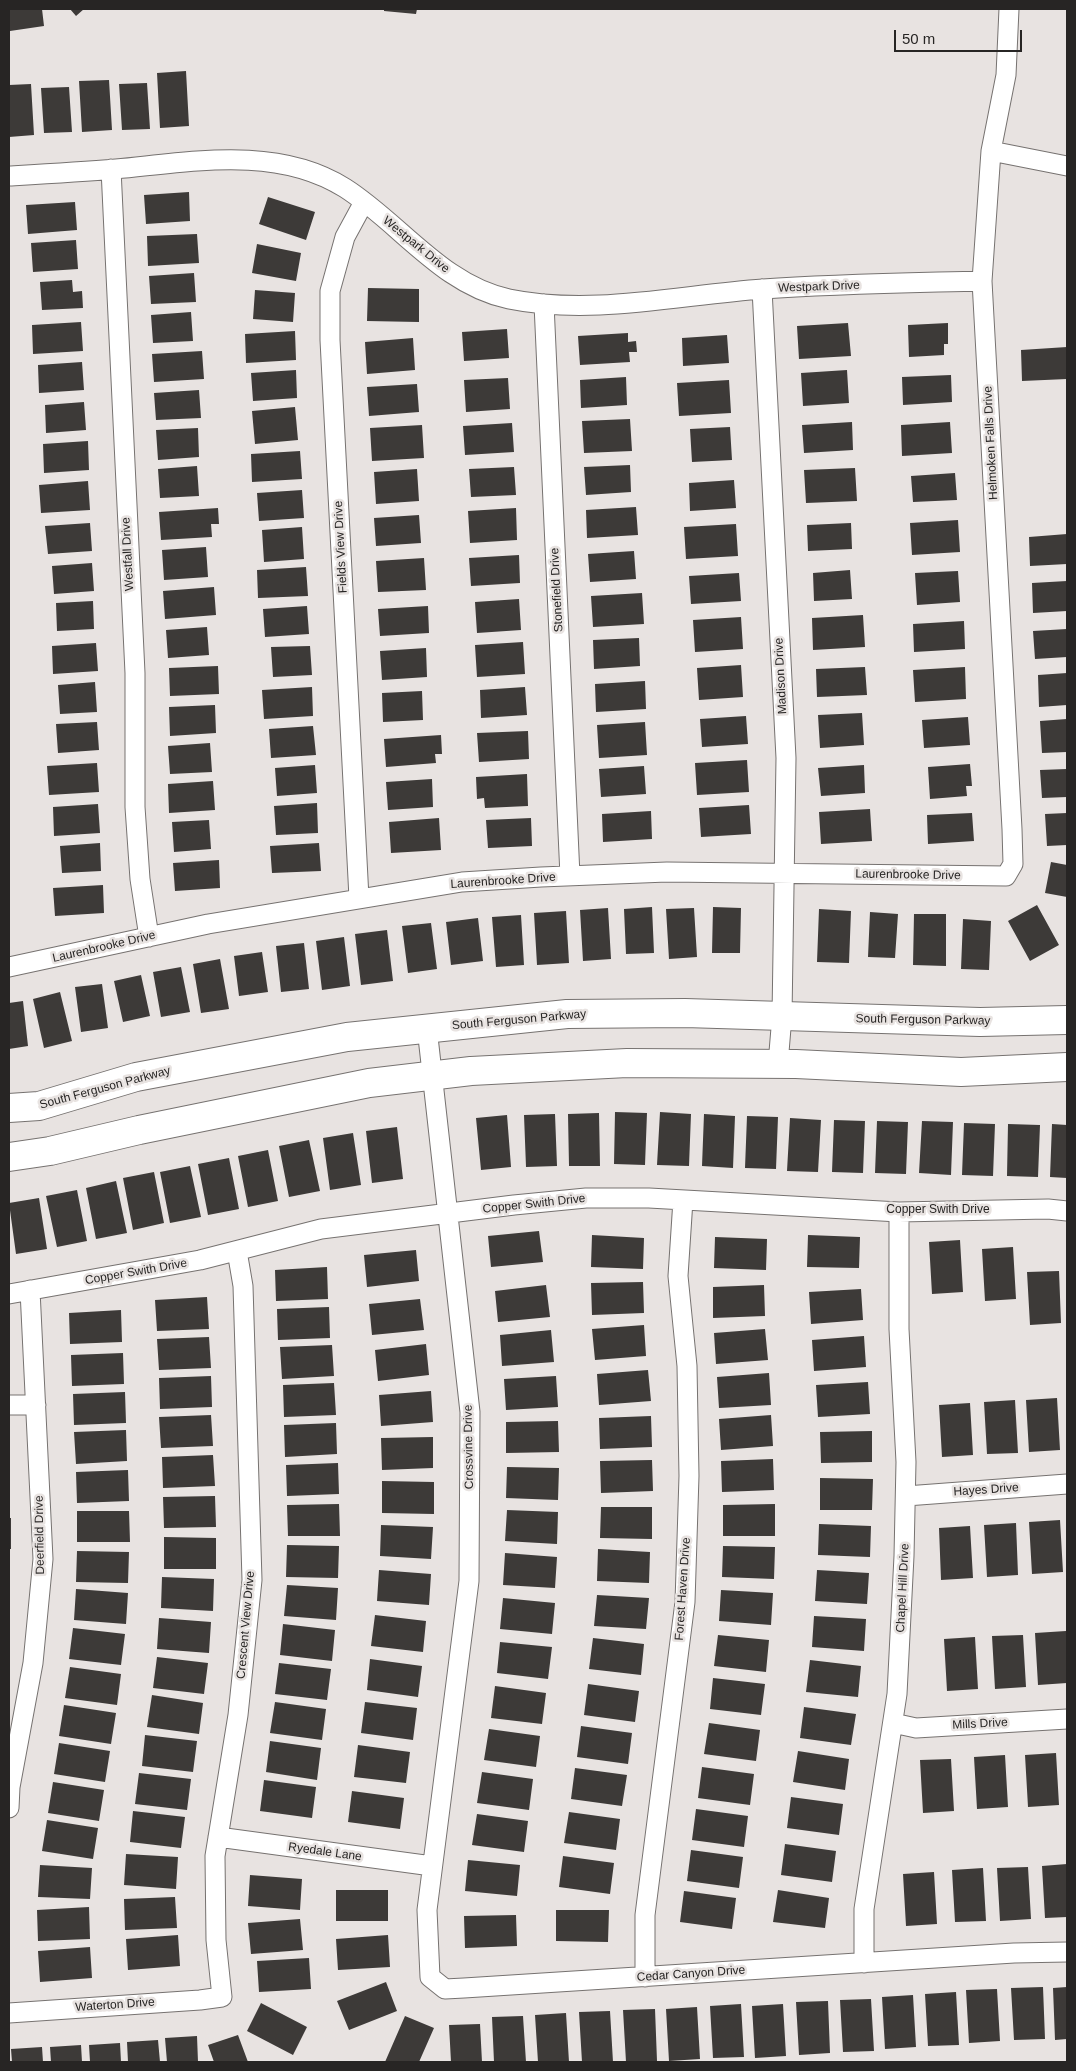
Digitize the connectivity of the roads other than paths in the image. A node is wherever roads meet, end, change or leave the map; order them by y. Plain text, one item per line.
1 (1009, 9) edge
2 (991, 151) junction
3 (1067, 166) edge
4 (111, 169) junction
5 (9, 176) edge
6 (364, 202) junction
7 (982, 281) junction
8 (762, 289) junction
9 (544, 304) junction
10 (785, 873) junction
11 (570, 876) junction
12 (1006, 876) joint
13 (360, 898) junction
14 (150, 937) junction
15 (9, 967) edge
16 (782, 1016) junction
17 (1067, 1020) edge
18 (427, 1028) junction
19 (778, 1064) junction
20 (1067, 1067) edge
21 (431, 1076) junction
22 (9, 1108) edge
23 (9, 1157) edge
24 (684, 1200) junction
25 (1067, 1211) edge
26 (899, 1212) junction
27 (446, 1214) junction
28 (237, 1251) junction
29 (30, 1290) junction
30 (9, 1294) edge
31 (36, 1405) junction
32 (9, 1406) edge
33 (1067, 1484) edge
34 (906, 1496) junction
35 (1067, 1719) edge
36 (893, 1723) junction
37 (9, 1808) edge
38 (218, 1837) junction
39 (432, 1866) junction
40 (1067, 1952) edge
41 (864, 1963) junction
42 (645, 1977) junction
43 (222, 1997) joint
44 (9, 2013) edge

1 - 2 street, Helmoken Falls Drive
2 - 3 street
2 - 7 street, Helmoken Falls Drive
4 - 5 street, Westpark Drive
4 - 6 street, Westpark Drive
4 - 14 street, Westfall Drive
6 - 9 street, Westpark Drive
6 - 13 street, Fields View Drive
7 - 8 street, Westpark Drive
7 - 12 street, Helmoken Falls Drive
8 - 9 street, Westpark Drive
8 - 10 street, Madison Drive
9 - 11 street, Stonefield Drive
10 - 11 street, Laurenbrooke Drive
10 - 12 street, Laurenbrooke Drive
10 - 16 street, Madison Drive
11 - 13 street, Laurenbrooke Drive
13 - 14 street, Laurenbrooke Drive
14 - 15 street, Laurenbrooke Drive
16 - 17 street, South Ferguson Parkway
16 - 18 street, South Ferguson Parkway
16 - 19 street, Madison Drive
18 - 21 street, Crossvine Drive
18 - 22 street, South Ferguson Parkway
19 - 20 street
19 - 21 street
21 - 23 street
21 - 27 street, Crossvine Drive
24 - 26 street, Copper Swith Drive
24 - 27 street, Copper Swith Drive
24 - 42 street, Forest Haven Drive
25 - 26 street, Copper Swith Drive
26 - 34 street, Chapel Hill Drive
27 - 28 street, Copper Swith Drive
27 - 39 street, Crossvine Drive
28 - 29 street, Copper Swith Drive
28 - 38 street, Crescent View Drive
29 - 30 street, Copper Swith Drive
29 - 31 street, Deerfield Drive
31 - 32 street
31 - 37 street, Deerfield Drive
33 - 34 street, Hayes Drive
34 - 36 street, Chapel Hill Drive
35 - 36 street, Mills Drive
36 - 41 street, Chapel Hill Drive
38 - 39 street, Ryedale Lane
38 - 43 street, Crescent View Drive
39 - 42 street, Cedar Canyon Drive
40 - 41 street, Cedar Canyon Drive
41 - 42 street, Cedar Canyon Drive
43 - 44 street, Waterton Drive

